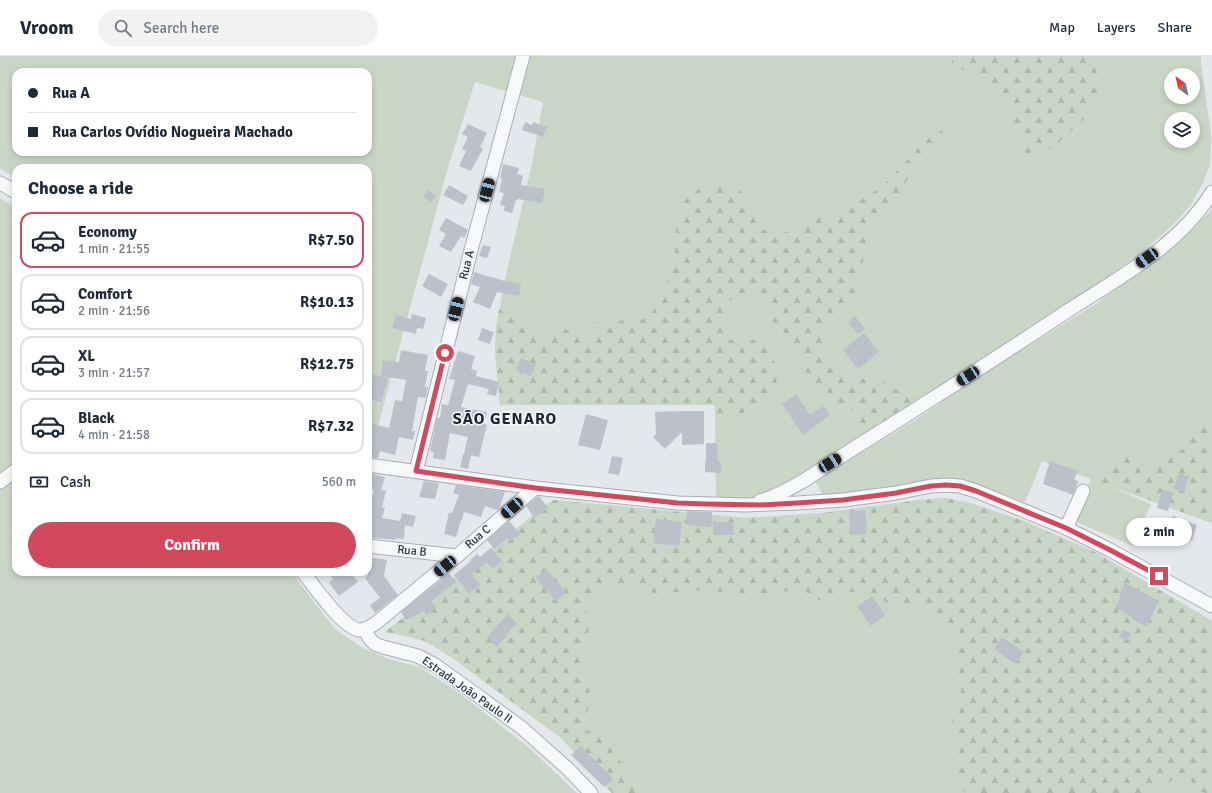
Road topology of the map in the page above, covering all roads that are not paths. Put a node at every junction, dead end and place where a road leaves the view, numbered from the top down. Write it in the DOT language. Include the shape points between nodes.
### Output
graph roads {
  1 [pos="523,56"];
  2 [pos="0,183"];
  3 [pos="12,190"];
  4 [pos="1212,192"];
  5 [pos="372,466"];
  6 [pos="416,471"];
  7 [pos="12,473"];
  8 [pos="0,482"];
  9 [pos="535,488"];
  10 [pos="1083,491"];
  11 [pos="745,505"];
  12 [pos="1066,528"];
  13 [pos="372,546"];
  14 [pos="457,556"];
  15 [pos="306,576"];
  16 [pos="1212,606"];
  17 [pos="364,629"];
  18 [pos="591,793"];
  1 -- 6 [label="street, Rua A"];
  2 -- 3 [label="street"];
  4 -- 11 [label="street" via="1197,214 1175,237 1106,287 786,492"];
  5 -- 6 [label="street"];
  6 -- 9 [label="street"];
  7 -- 8 [label="street"];
  9 -- 11 [label="street" via="678,503"];
  9 -- 14 [label="street, Rua C"];
  10 -- 12 [label="street"];
  11 -- 12 [label="street" via="843,500 931,486 960,486"];
  12 -- 16 [label="street"];
  13 -- 14 [label="street, Rua B"];
  14 -- 17 [label="street, Rua C"];
  15 -- 17 [label="street" via="338,616 348,625"];
  17 -- 18 [label="street, Estrada João Paulo II" via="375,644 418,656 477,695 522,728"];
}
